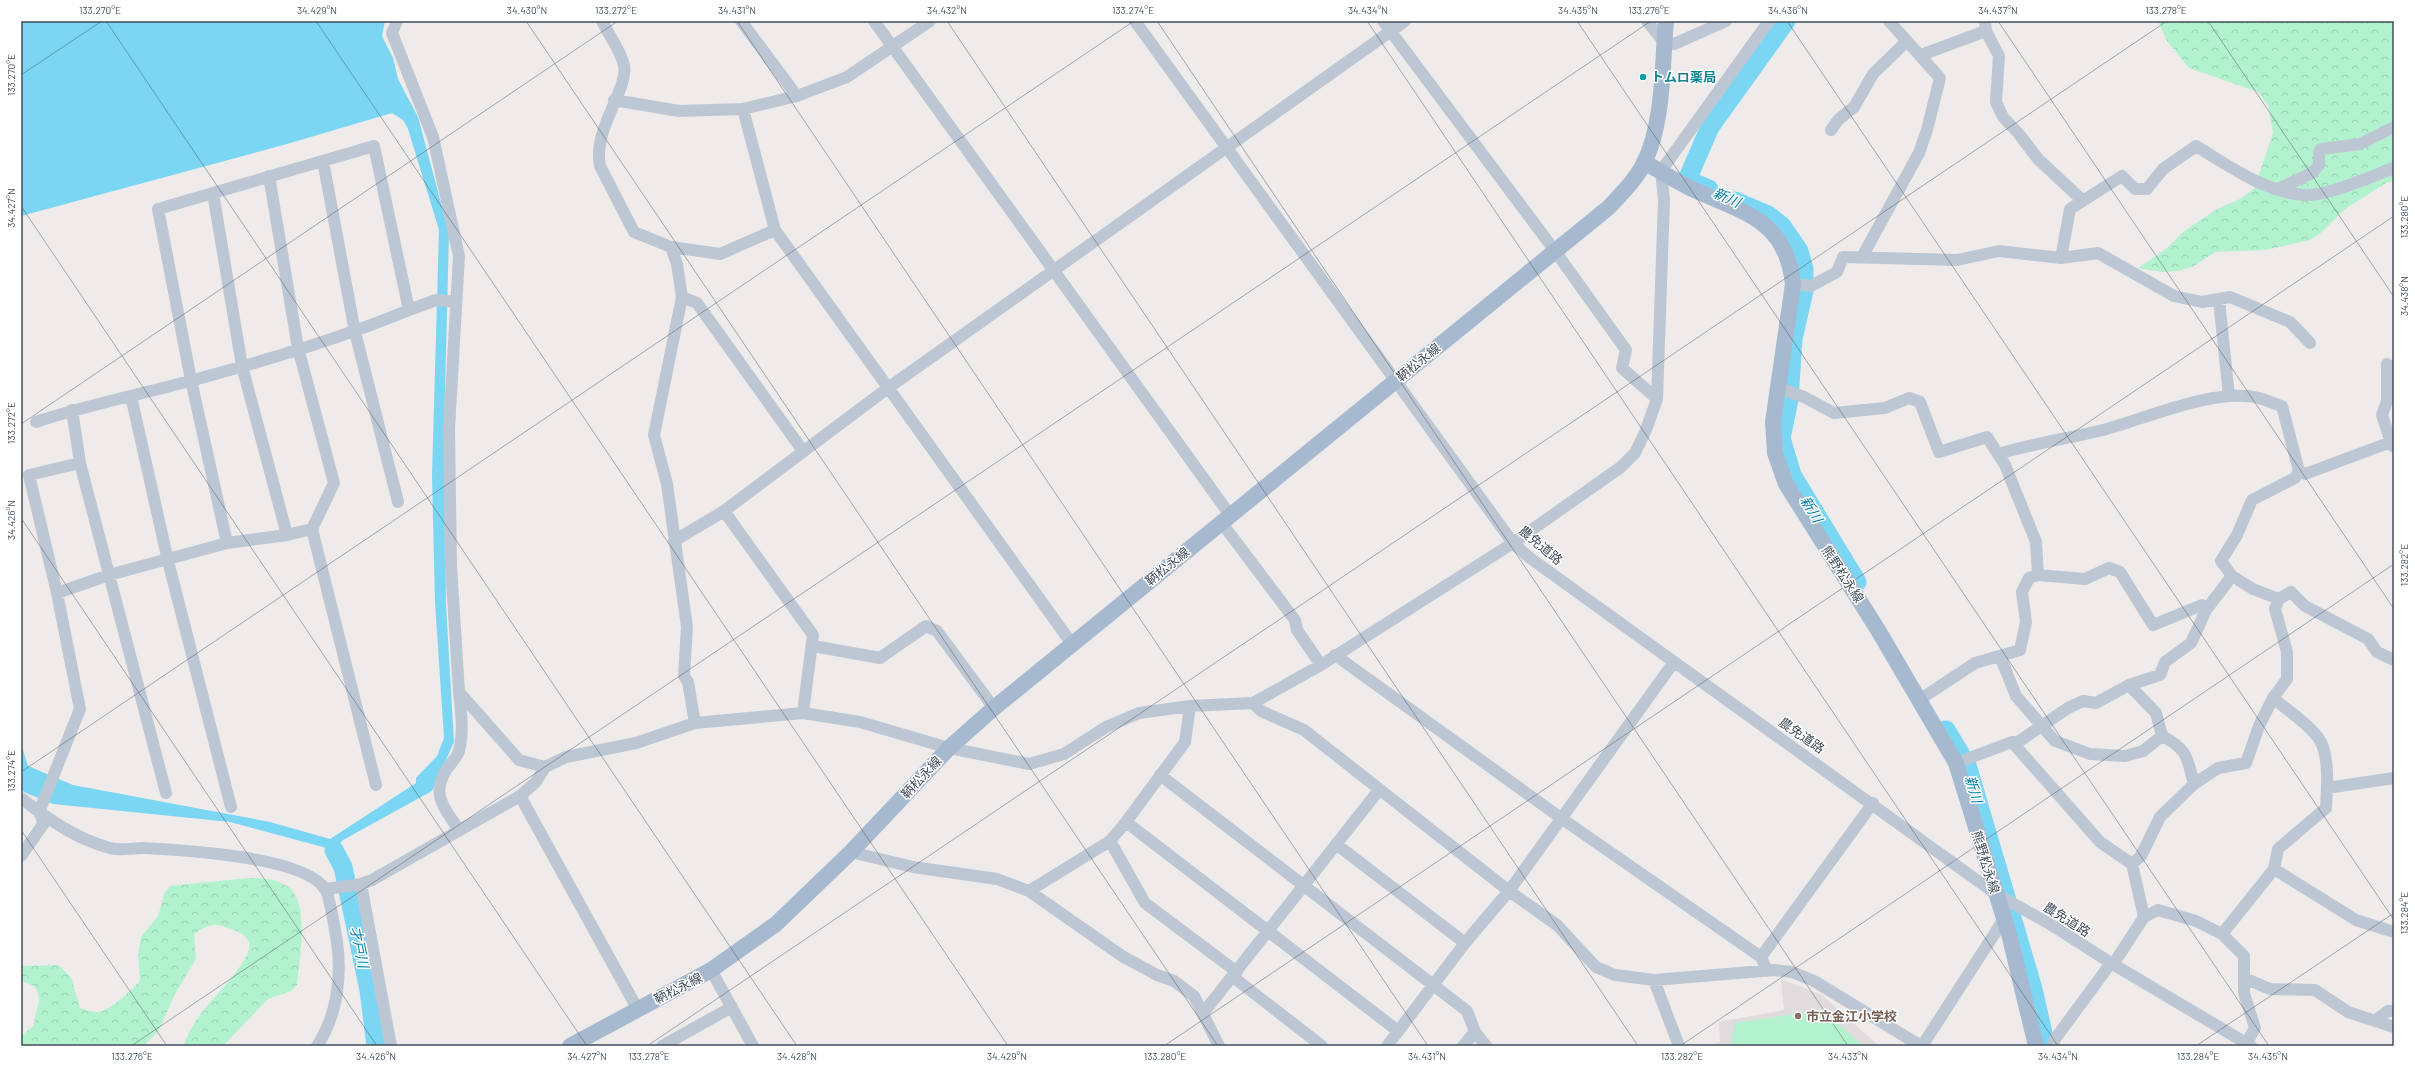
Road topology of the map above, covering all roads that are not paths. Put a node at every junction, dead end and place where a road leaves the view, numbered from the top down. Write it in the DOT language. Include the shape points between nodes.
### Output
graph roads {
  1 [pos="397,21"];
  2 [pos="602,21"];
  3 [pos="740,21"];
  4 [pos="874,21"];
  5 [pos="930,21"];
  6 [pos="1135,21"];
  7 [pos="1383,21"];
  8 [pos="1405,21"];
  9 [pos="1647,21"];
  10 [pos="1666,21"];
  11 [pos="1726,21"];
  12 [pos="1769,21"];
  13 [pos="1889,21"];
  14 [pos="1986,26"];
  15 [pos="1390,31"];
  16 [pos="1907,41"];
  17 [pos="1664,42"];
  18 [pos="893,46"];
  19 [pos="1921,55"];
  20 [pos="797,96"];
  21 [pos="614,100"];
  22 [pos="744,109"];
  23 [pos="2394,127"];
  24 [pos="1831,130"];
  25 [pos="1227,149"];
  26 [pos="323,161"];
  27 [pos="1644,162"];
  28 [pos="2394,168"];
  29 [pos="1661,171"];
  30 [pos="269,176"];
  31 [pos="2278,190"];
  32 [pos="213,193"];
  33 [pos="2083,201"];
  34 [pos="775,230"];
  35 [pos="671,247"];
  36 [pos="1555,251"];
  37 [pos="1862,257"];
  38 [pos="2061,258"];
  39 [pos="1053,270"];
  40 [pos="1793,284"];
  41 [pos="682,297"];
  42 [pos="2219,300"];
  43 [pos="452,302"];
  44 [pos="409,310"];
  45 [pos="355,332"];
  46 [pos="2310,343"];
  47 [pos="298,348"];
  48 [pos="2387,364"];
  49 [pos="242,366"];
  50 [pos="191,380"];
  51 [pos="1395,381"];
  52 [pos="888,388"];
  53 [pos="1779,388"];
  54 [pos="131,396"];
  55 [pos="2229,396"];
  56 [pos="1657,398"];
  57 [pos="72,410"];
  58 [pos="36,422"];
  59 [pos="2392,444"];
  60 [pos="802,451"];
  61 [pos="1998,454"];
  62 [pos="80,463"];
  63 [pos="2299,471"];
  64 [pos="398,502"];
  65 [pos="724,511"];
  66 [pos="1225,519"];
  67 [pos="312,529"];
  68 [pos="287,535"];
  69 [pos="674,541"];
  70 [pos="227,543"];
  71 [pos="1513,543"];
  72 [pos="168,561"];
  73 [pos="109,575"];
  74 [pos="2038,575"];
  75 [pos="2232,576"];
  76 [pos="57,593"];
  77 [pos="2279,599"];
  78 [pos="2206,610"];
  79 [pos="1072,644"];
  80 [pos="813,646"];
  81 [pos="1336,655"];
  82 [pos="2000,656"];
  83 [pos="2394,660"];
  84 [pos="1674,662"];
  85 [pos="1321,665"];
  86 [pos="2129,685"];
  87 [pos="459,692"];
  88 [pos="2273,698"];
  89 [pos="1919,700"];
  90 [pos="1253,704"];
  91 [pos="1190,706"];
  92 [pos="994,708"];
  93 [pos="803,713"];
  94 [pos="694,723"];
  95 [pos="2041,727"];
  96 [pos="2162,736"];
  97 [pos="2012,742"];
  98 [pos="949,748"];
  99 [pos="1962,760"];
  100 [pos="545,767"];
  101 [pos="1160,774"];
  102 [pos="2394,778"];
  103 [pos="2194,784"];
  104 [pos="376,785"];
  105 [pos="2327,788"];
  106 [pos="1379,790"];
  107 [pos="166,793"];
  108 [pos="520,796"];
  109 [pos="21,798"];
  110 [pos="1873,803"];
  111 [pos="231,807"];
  112 [pos="39,812"];
  113 [pos="1561,818"];
  114 [pos="1126,822"];
  115 [pos="459,830"];
  116 [pos="1110,841"];
  117 [pos="1336,844"];
  118 [pos="851,852"];
  119 [pos="21,856"];
  120 [pos="2132,864"];
  121 [pos="2274,869"];
  122 [pos="1304,885"];
  123 [pos="351,886"];
  124 [pos="326,889"];
  125 [pos="1029,890"];
  126 [pos="1509,891"];
  127 [pos="1999,896"];
  128 [pos="2144,917"];
  129 [pos="2004,919"];
  130 [pos="1269,931"];
  131 [pos="2394,932"];
  132 [pos="2222,934"];
  133 [pos="1465,943"];
  134 [pos="1761,957"];
  135 [pos="2112,963"];
  136 [pos="711,970"];
  137 [pos="1767,971"];
  138 [pos="1235,974"];
  139 [pos="2244,978"];
  140 [pos="1654,980"];
  141 [pos="1433,985"];
  142 [pos="732,1007"];
  143 [pos="637,1008"];
  144 [pos="2394,1011"];
  145 [pos="1204,1012"];
  146 [pos="2376,1020"];
  147 [pos="2394,1027"];
  148 [pos="1398,1031"];
  149 [pos="1475,1032"];
  150 [pos="2248,1045"];
  151 [pos="317,1046"];
  152 [pos="391,1046"];
  153 [pos="570,1046"];
  154 [pos="662,1046"];
  155 [pos="753,1046"];
  156 [pos="1219,1046"];
  157 [pos="1322,1046"];
  158 [pos="1387,1046"];
  159 [pos="1463,1046"];
  160 [pos="1486,1046"];
  161 [pos="1680,1046"];
  162 [pos="1922,1046"];
  163 [pos="2036,1046"];
  164 [pos="2053,1046"];
  1 -- 43 [label="street" via="392,33 433,137 459,256"];
  2 -- 21 [label="street" via="624,66 623,78"];
  3 -- 20 [label="street"];
  4 -- 18 [label="street"];
  5 -- 18 [label="street"];
  6 -- 25 [label="street, 農免道路"];
  7 -- 15 [label="street"];
  8 -- 15 [label="street"];
  9 -- 17 [label="street"];
  10 -- 17 [label="main road, 鞆松永線"];
  11 -- 17 [label="street" via="1674,44"];
  12 -- 29 [label="street"];
  13 -- 16 [label="street"];
  14 -- 19 [label="street"];
  14 -- 33 [label="street" via="1999,56 1996,102 2003,117 2020,134 2038,159"];
  15 -- 25 [label="street"];
  15 -- 36 [label="street"];
  16 -- 19 [label="street"];
  16 -- 24 [label="street" via="1873,74 1854,107 1838,120"];
  17 -- 27 [label="main road, 鞆松永線" via="1657,125"];
  18 -- 20 [label="street" via="848,77"];
  18 -- 39 [label="street"];
  19 -- 37 [label="street" via="1940,78 1927,130 1919,153"];
  20 -- 22 [label="street"];
  21 -- 22 [label="street" via="679,111"];
  21 -- 35 [label="street" via="602,133 598,155 600,166 634,232"];
  22 -- 34 [label="street"];
  23 -- 31 [label="street" via="2360,144 2321,149 2319,165 2312,173"];
  25 -- 39 [label="street"];
  25 -- 51 [label="street, 農免道路"];
  26 -- 30 [label="street"];
  26 -- 44 [label="street" via="374,146"];
  26 -- 45 [label="street"];
  27 -- 29 [label="main road, 熊野松永線"];
  27 -- 36 [label="main road, 鞆松永線" via="1628,187 1608,208"];
  28 -- 31 [label="street" via="2350,184 2304,195"];
  29 -- 40 [label="main road, 熊野松永線" via="1689,187 1752,214 1770,228 1783,245 1791,266"];
  29 -- 56 [label="street" via="1664,200"];
  30 -- 32 [label="street"];
  30 -- 47 [label="street"];
  31 -- 33 [label="street" via="2259,183 2196,146 2163,169 2147,189 2134,189 2122,176"];
  32 -- 49 [label="street"];
  32 -- 50 [label="street" via="158,208"];
  33 -- 38 [label="street" via="2070,209"];
  34 -- 35 [label="street" via="720,254"];
  34 -- 52 [label="street"];
  35 -- 41 [label="street" via="677,264"];
  36 -- 51 [label="main road, 鞆松永線"];
  36 -- 56 [label="street" via="1626,350 1622,368"];
  37 -- 38 [label="street" via="1957,260 1999,251"];
  37 -- 40 [label="street" via="1843,257 1837,272 1811,286"];
  38 -- 42 [label="street" via="2098,252 2174,296 2202,302"];
  39 -- 52 [label="street"];
  39 -- 66 [label="street"];
  40 -- 53 [label="main road, 熊野松永線"];
  41 -- 60 [label="street" via="697,303"];
  41 -- 69 [label="street" via="654,435 667,484"];
  42 -- 46 [label="street" via="2230,297 2290,322"];
  42 -- 55 [label="street"];
  43 -- 44 [label="street" via="436,300"];
  43 -- 87 [label="street" via="449,429 451,566"];
  44 -- 45 [label="street"];
  45 -- 47 [label="street"];
  45 -- 64 [label="street"];
  47 -- 49 [label="street"];
  47 -- 67 [label="street" via="334,483"];
  48 -- 59 [label="street" via="2387,401 2382,415"];
  49 -- 50 [label="street"];
  49 -- 68 [label="street"];
  50 -- 54 [label="street"];
  50 -- 70 [label="street"];
  51 -- 66 [label="main road, 鞆松永線"];
  51 -- 71 [label="street, 農免道路"];
  52 -- 60 [label="street"];
  52 -- 79 [label="street"];
  53 -- 61 [label="street" via="1834,412 1885,408 1909,398 1920,402 1939,452 1987,437"];
  53 -- 89 [label="main road, 熊野松永線" via="1773,422 1775,453 1786,484"];
  54 -- 57 [label="street"];
  54 -- 72 [label="street"];
  55 -- 61 [label="street"];
  55 -- 63 [label="street" via="2258,398 2282,406"];
  56 -- 71 [label="street" via="1635,453 1621,467"];
  57 -- 58 [label="street"];
  57 -- 62 [label="street"];
  59 -- 63 [label="street" via="2305,474"];
  60 -- 65 [label="street"];
  61 -- 74 [label="street" via="2005,465 2036,542"];
  62 -- 73 [label="street"];
  62 -- 76 [label="street" via="29,475"];
  63 -- 75 [label="street" via="2295,478 2252,500 2237,535 2221,560"];
  65 -- 69 [label="street"];
  65 -- 80 [label="street" via="813,635"];
  66 -- 79 [label="main road, 鞆松永線"];
  66 -- 85 [label="street" via="1295,620 1297,630"];
  67 -- 68 [label="street"];
  67 -- 104 [label="street"];
  68 -- 70 [label="street"];
  69 -- 94 [label="street" via="687,627 684,676 688,682"];
  70 -- 72 [label="street"];
  71 -- 81 [label="street"];
  71 -- 84 [label="street, 農免道路"];
  72 -- 73 [label="street"];
  72 -- 111 [label="street"];
  73 -- 76 [label="street"];
  73 -- 107 [label="street"];
  74 -- 78 [label="street" via="2085,579 2109,568 2120,572 2153,625 2202,605"];
  74 -- 82 [label="street" via="2029,578 2022,592 2026,622 2020,650"];
  75 -- 77 [label="street" via="2253,589"];
  75 -- 78 [label="street"];
  76 -- 112 [label="street" via="80,709"];
  77 -- 83 [label="street" via="2291,592 2305,606 2368,639 2377,652"];
  77 -- 88 [label="street" via="2274,609 2287,652 2287,679"];
  78 -- 86 [label="street" via="2191,643 2165,662 2160,675"];
  79 -- 92 [label="main road, 鞆松永線"];
  80 -- 92 [label="street" via="880,658 926,626 937,631"];
  80 -- 93 [label="street"];
  81 -- 85 [label="street"];
  81 -- 113 [label="street"];
  82 -- 89 [label="street" via="1976,663"];
  82 -- 95 [label="street" via="2016,696"];
  84 -- 110 [label="street, 農免道路"];
  84 -- 113 [label="street"];
  85 -- 90 [label="street"];
  86 -- 95 [label="street" via="2096,703 2083,701 2068,708"];
  86 -- 96 [label="street" via="2156,713"];
  87 -- 100 [label="street" via="519,760"];
  87 -- 115 [label="street" via="462,721 459,751 444,773 439,790 440,800"];
  88 -- 103 [label="street" via="2259,726 2246,764 2218,768"];
  88 -- 105 [label="street" via="2312,730 2323,746"];
  89 -- 99 [label="main road, 熊野松永線"];
  90 -- 91 [label="street"];
  90 -- 106 [label="street" via="1261,711 1304,730"];
  91 -- 98 [label="street" via="1138,713 1106,727 1064,754 1029,764"];
  91 -- 101 [label="street" via="1185,742"];
  92 -- 98 [label="main road, 鞆松永線"];
  93 -- 94 [label="street"];
  93 -- 98 [label="street" via="860,722"];
  94 -- 100 [label="street" via="636,743 566,756"];
  95 -- 96 [label="street" via="2055,741 2090,754 2125,756 2143,751"];
  95 -- 97 [label="street" via="2018,742"];
  96 -- 103 [label="street" via="2178,744 2187,757"];
  97 -- 99 [label="street"];
  97 -- 120 [label="street" via="2100,842"];
  98 -- 118 [label="main road, 鞆松永線"];
  99 -- 127 [label="main road, 熊野松永線"];
  100 -- 108 [label="street" via="536,782"];
  101 -- 114 [label="street"];
  101 -- 122 [label="street"];
  102 -- 105 [label="street"];
  103 -- 120 [label="street" via="2160,817 2141,856"];
  105 -- 121 [label="street" via="2326,808 2278,849"];
  106 -- 117 [label="street"];
  106 -- 126 [label="street"];
  108 -- 115 [label="street"];
  108 -- 143 [label="street"];
  109 -- 112 [label="street"];
  110 -- 127 [label="street, 農免道路"];
  110 -- 134 [label="street"];
  112 -- 119 [label="street" via="44,823"];
  112 -- 124 [label="street" via="60,828 111,849 203,852 273,863 301,872"];
  113 -- 126 [label="street"];
  113 -- 134 [label="street"];
  114 -- 116 [label="street"];
  114 -- 130 [label="street"];
  115 -- 123 [label="street" via="396,868"];
  116 -- 125 [label="street"];
  116 -- 138 [label="street" via="1145,903"];
  117 -- 122 [label="street"];
  117 -- 133 [label="street"];
  118 -- 125 [label="street" via="913,867 997,879"];
  118 -- 136 [label="main road, 鞆松永線" via="776,924"];
  120 -- 128 [label="street"];
  121 -- 131 [label="street" via="2356,920"];
  121 -- 132 [label="street"];
  122 -- 130 [label="street"];
  122 -- 141 [label="street"];
  123 -- 124 [label="street"];
  123 -- 152 [label="street"];
  124 -- 151 [label="street" via="338,954 338,986 333,1012"];
  125 -- 145 [label="street" via="1122,956 1174,981 1194,996"];
  126 -- 133 [label="street"];
  126 -- 140 [label="street" via="1557,925 1596,967 1615,975"];
  127 -- 129 [label="main road, 熊野松永線"];
  127 -- 135 [label="street, 農免道路"];
  128 -- 132 [label="street" via="2158,910 2196,921"];
  128 -- 135 [label="street"];
  129 -- 162 [label="street"];
  129 -- 163 [label="main road, 熊野松永線"];
  130 -- 138 [label="street"];
  130 -- 148 [label="street"];
  132 -- 139 [label="street" via="2244,956"];
  133 -- 141 [label="street"];
  134 -- 137 [label="street"];
  135 -- 150 [label="street, 農免道路"];
  135 -- 164 [label="street" via="2055,1039"];
  136 -- 142 [label="street"];
  136 -- 143 [label="main road, 鞆松永線"];
  137 -- 140 [label="street"];
  137 -- 162 [label="street" via="1792,972 1814,982"];
  138 -- 145 [label="street"];
  138 -- 157 [label="street"];
  139 -- 146 [label="street" via="2270,989 2315,990 2348,1012"];
  139 -- 150 [label="street" via="2244,993 2254,1028"];
  140 -- 161 [label="street"];
  141 -- 148 [label="street"];
  141 -- 149 [label="street" via="1467,1011"];
  142 -- 154 [label="street"];
  142 -- 155 [label="street"];
  143 -- 153 [label="main road, 鞆松永線"];
  144 -- 146 [label="street" via="2388,1011"];
  145 -- 156 [label="street"];
  146 -- 147 [label="street"];
  148 -- 158 [label="street"];
  149 -- 159 [label="street"];
  149 -- 160 [label="street"];
}
